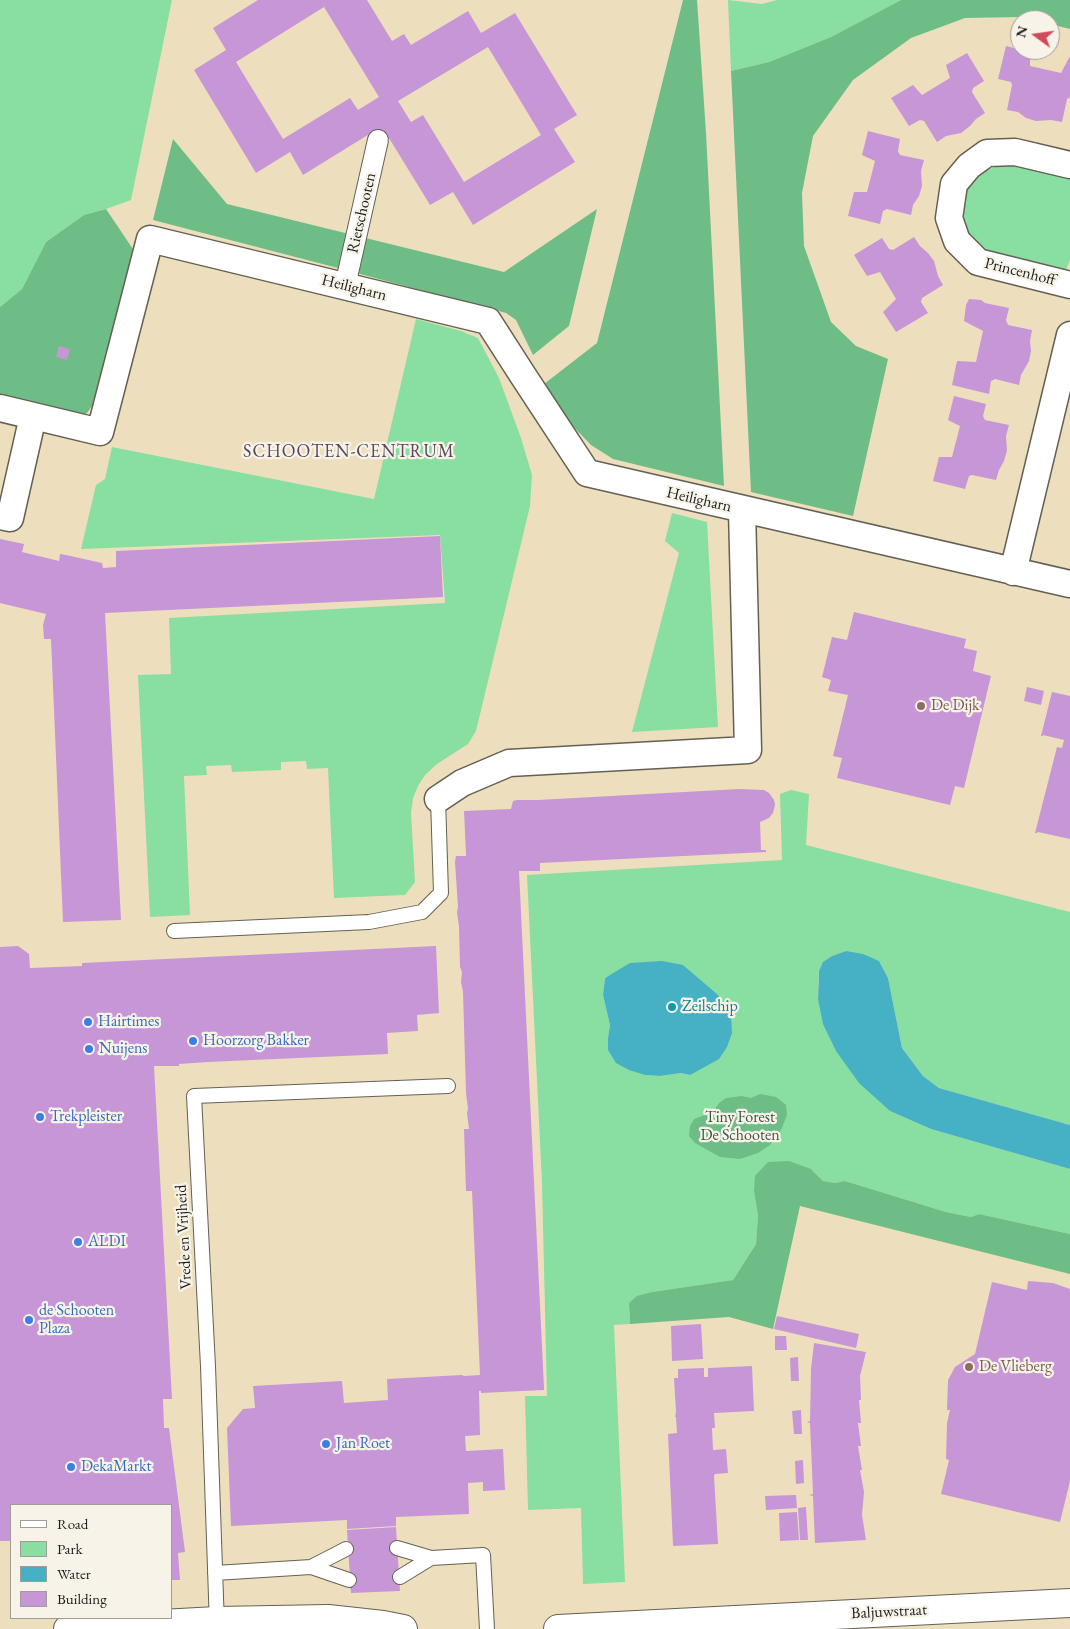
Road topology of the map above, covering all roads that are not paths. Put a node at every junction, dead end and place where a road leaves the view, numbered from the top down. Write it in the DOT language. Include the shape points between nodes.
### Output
graph roads {
  1 [pos="378,140"];
  2 [pos="1070,165"];
  3 [pos="1070,285"];
  4 [pos="345,286"];
  5 [pos="1070,335"];
  6 [pos="0,408"];
  7 [pos="33,416"];
  8 [pos="742,510"];
  9 [pos="0,516"];
  10 [pos="1013,572"];
  11 [pos="1070,584"];
  12 [pos="438,799"];
  13 [pos="174,931"];
  14 [pos="448,1086"];
  15 [pos="397,1548"];
  16 [pos="346,1549"];
  17 [pos="431,1558"];
  18 [pos="310,1567"];
  19 [pos="215,1573"];
  20 [pos="400,1577"];
  21 [pos="349,1580"];
  22 [pos="1070,1603"];
  23 [pos="217,1625"];
  24 [pos="68,1629"];
  25 [pos="403,1629"];
  26 [pos="487,1629"];
  27 [pos="558,1629"];
  1 -- 4 [label="street, Rietschooten"];
  2 -- 3 [label="street, Princenhoff" via="1015,152 987,153 969,166 954,184 949,218 957,241 978,262"];
  4 -- 7 [label="street, Heiligharn" via="150,239 100,432"];
  4 -- 8 [label="street, Heiligharn" via="488,321 588,473"];
  5 -- 10 [label="street"];
  6 -- 7 [label="street, Heiligharn"];
  7 -- 9 [label="street" via="10,518"];
  8 -- 10 [label="street, Heiligharn"];
  8 -- 12 [label="street, Heiligharn" via="748,750 509,763 462,783"];
  10 -- 11 [label="street, Heiligharn"];
  12 -- 13 [label="lane" via="441,893 422,912 369,922"];
  14 -- 19 [label="lane, Vrede en Vrijheid" via="194,1096"];
  15 -- 17 [label="lane"];
  16 -- 18 [label="lane"];
  17 -- 20 [label="lane"];
  17 -- 26 [label="lane" via="483,1556"];
  18 -- 19 [label="lane"];
  18 -- 21 [label="lane"];
  19 -- 23 [label="lane, Vrede en Vrijheid"];
  22 -- 27 [label="street, Baljuwstraat"];
  23 -- 24 [label="street"];
  23 -- 25 [label="street" via="328,1619"];
}
